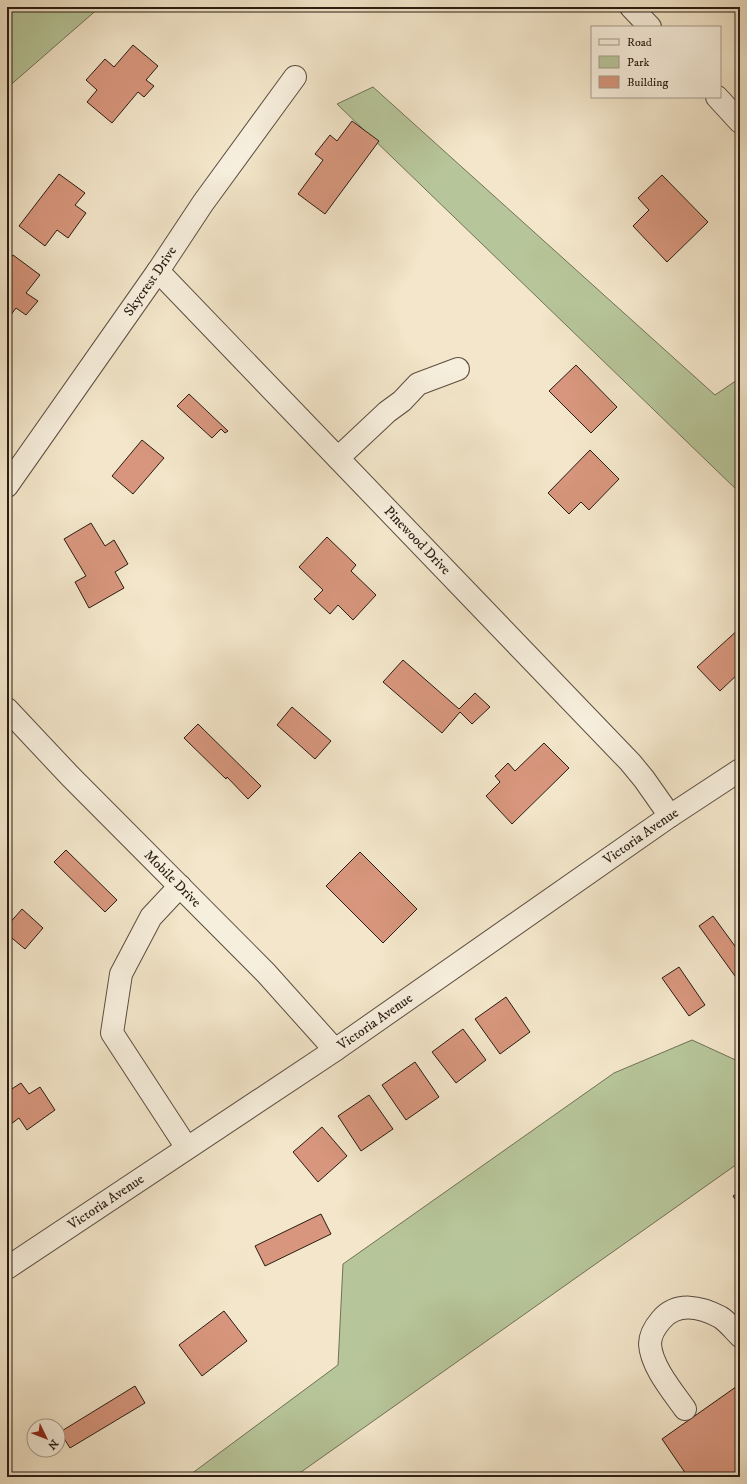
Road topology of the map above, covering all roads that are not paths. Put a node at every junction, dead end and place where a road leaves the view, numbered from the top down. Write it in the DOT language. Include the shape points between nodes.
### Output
graph roads {
  1 [pos="631,7"];
  2 [pos="649,26"];
  3 [pos="295,77"];
  4 [pos="718,98"];
  5 [pos="740,122"];
  6 [pos="158,271"];
  7 [pos="458,369"];
  8 [pos="338,458"];
  9 [pos="7,486"];
  10 [pos="7,709"];
  11 [pos="740,770"];
  12 [pos="670,816"];
  13 [pos="180,886"];
  14 [pos="336,1050"];
  15 [pos="187,1148"];
  16 [pos="7,1268"];
  17 [pos="740,1336"];
  18 [pos="684,1409"];
  1 -- 2 [label="street"];
  3 -- 6 [label="street, Skycrest Drive" via="203,203"];
  4 -- 5 [label="street"];
  6 -- 8 [label="street, Pinewood Drive"];
  6 -- 9 [label="street, Skycrest Drive"];
  7 -- 8 [label="street" via="418,384"];
  8 -- 12 [label="street, Pinewood Drive" via="630,762"];
  10 -- 13 [label="street, Mobile Drive"];
  11 -- 12 [label="street, Victoria Avenue"];
  12 -- 14 [label="street, Victoria Avenue"];
  13 -- 14 [label="street, Mobile Drive" via="266,973"];
  13 -- 15 [label="street" via="151,917 121,974 112,1033"];
  14 -- 15 [label="street, Victoria Avenue"];
  15 -- 16 [label="street, Victoria Avenue"];
  17 -- 18 [label="street" via="721,1318 695,1307 676,1308 653,1330 650,1344 654,1362"];
}
